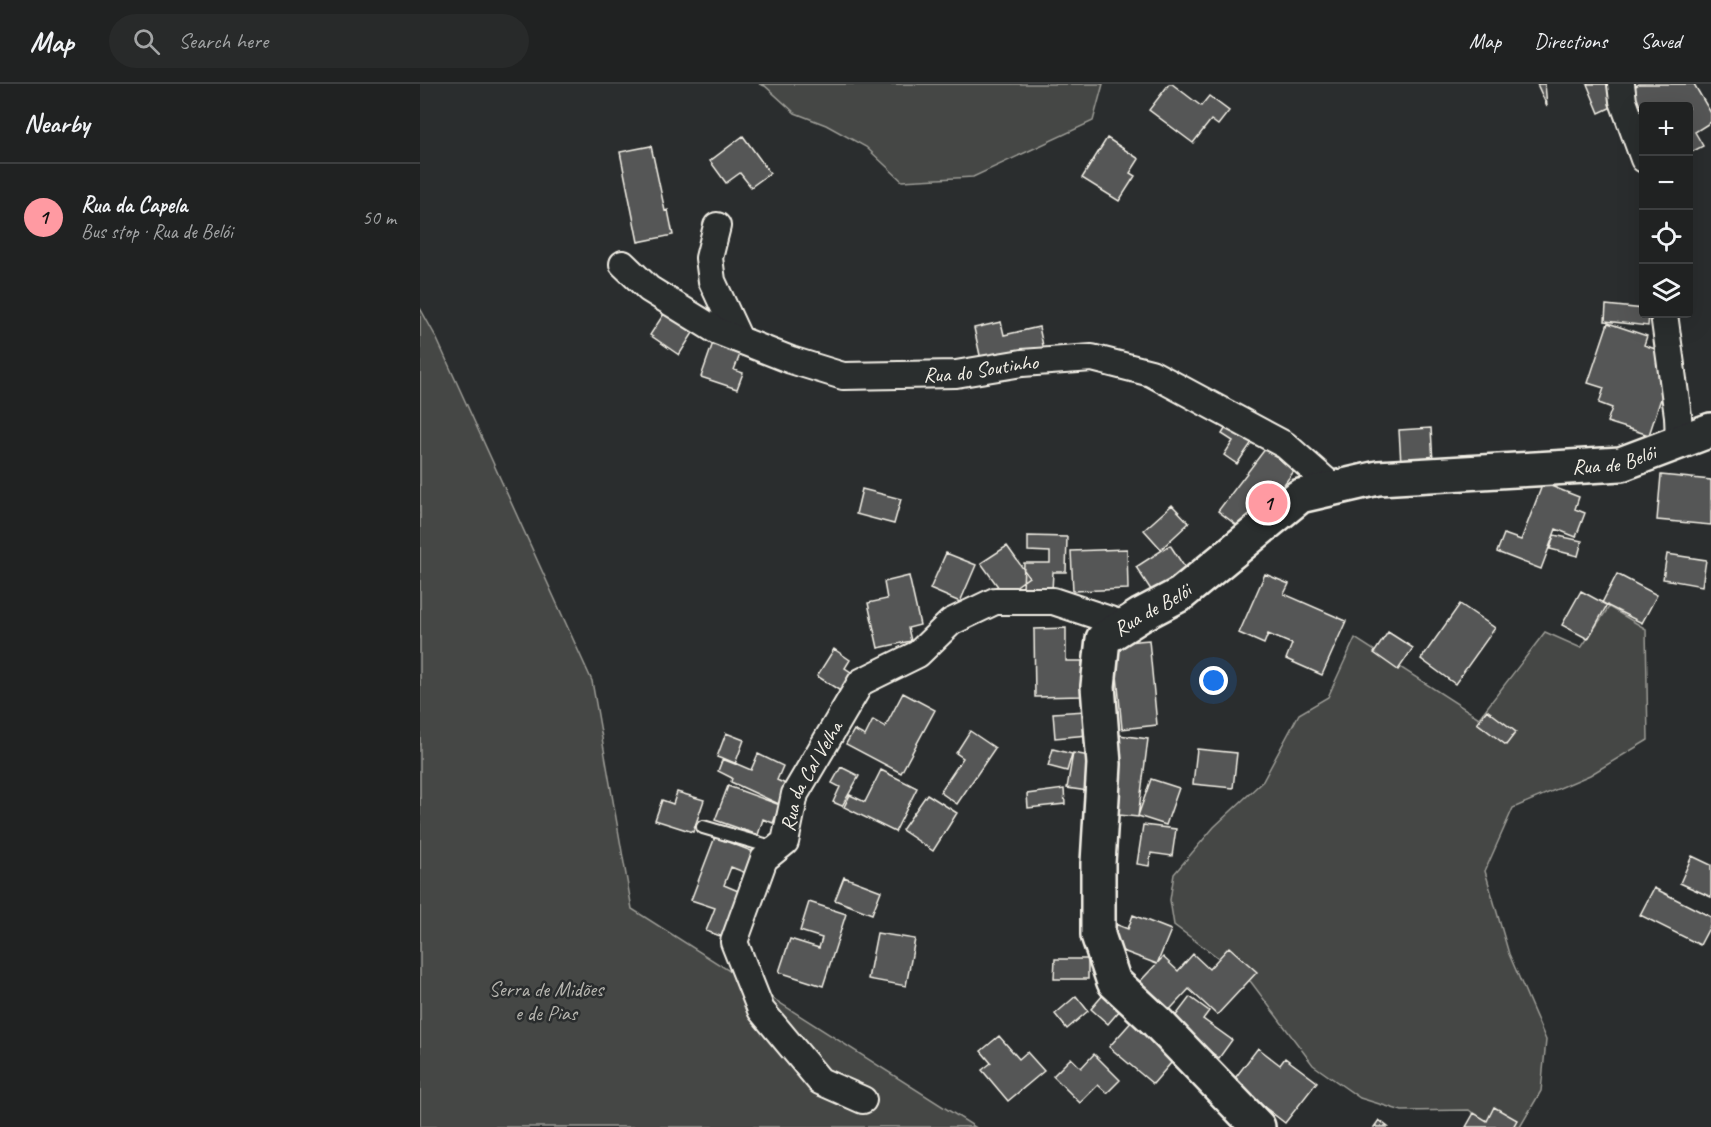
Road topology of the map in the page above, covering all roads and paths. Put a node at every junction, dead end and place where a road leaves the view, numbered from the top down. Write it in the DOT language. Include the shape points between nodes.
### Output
graph roads {
  1 [pos="1621,84"];
  2 [pos="1643,156"];
  3 [pos="717,226"];
  4 [pos="623,264"];
  5 [pos="1665,318"];
  6 [pos="739,339"];
  7 [pos="1711,429"];
  8 [pos="1679,440"];
  9 [pos="1334,488"];
  10 [pos="1125,625"];
  11 [pos="704,826"];
  12 [pos="776,849"];
  13 [pos="863,1100"];
  14 [pos="1258,1127"];
  1 -- 2 [label="street" via="1623,101"];
  3 -- 6 [label="street" via="709,258 712,281"];
  4 -- 6 [label="street, Rua do Soutinho" via="649,289"];
  5 -- 8 [label="street"];
  6 -- 9 [label="street, Rua do Soutinho" via="843,376 956,374 1022,363 1092,358 1152,373 1285,445"];
  7 -- 8 [label="street, Rua de Belói"];
  8 -- 9 [label="street, Rua de Belói" via="1621,464 1377,478"];
  9 -- 10 [label="street, Rua de Belói" via="1300,496 1181,594"];
  10 -- 12 [label="street, Rua da Cal Velha" via="1053,601 995,601 951,622 918,654 861,682 795,794 785,842"];
  10 -- 14 [label="street, Rua de Belói" via="1103,639 1098,686 1104,764 1098,935 1114,982"];
  11 -- 12 [label="lane"];
  12 -- 13 [label="street, Rua da Cal Velha" via="764,859 734,942 761,1010 820,1081"];
}
